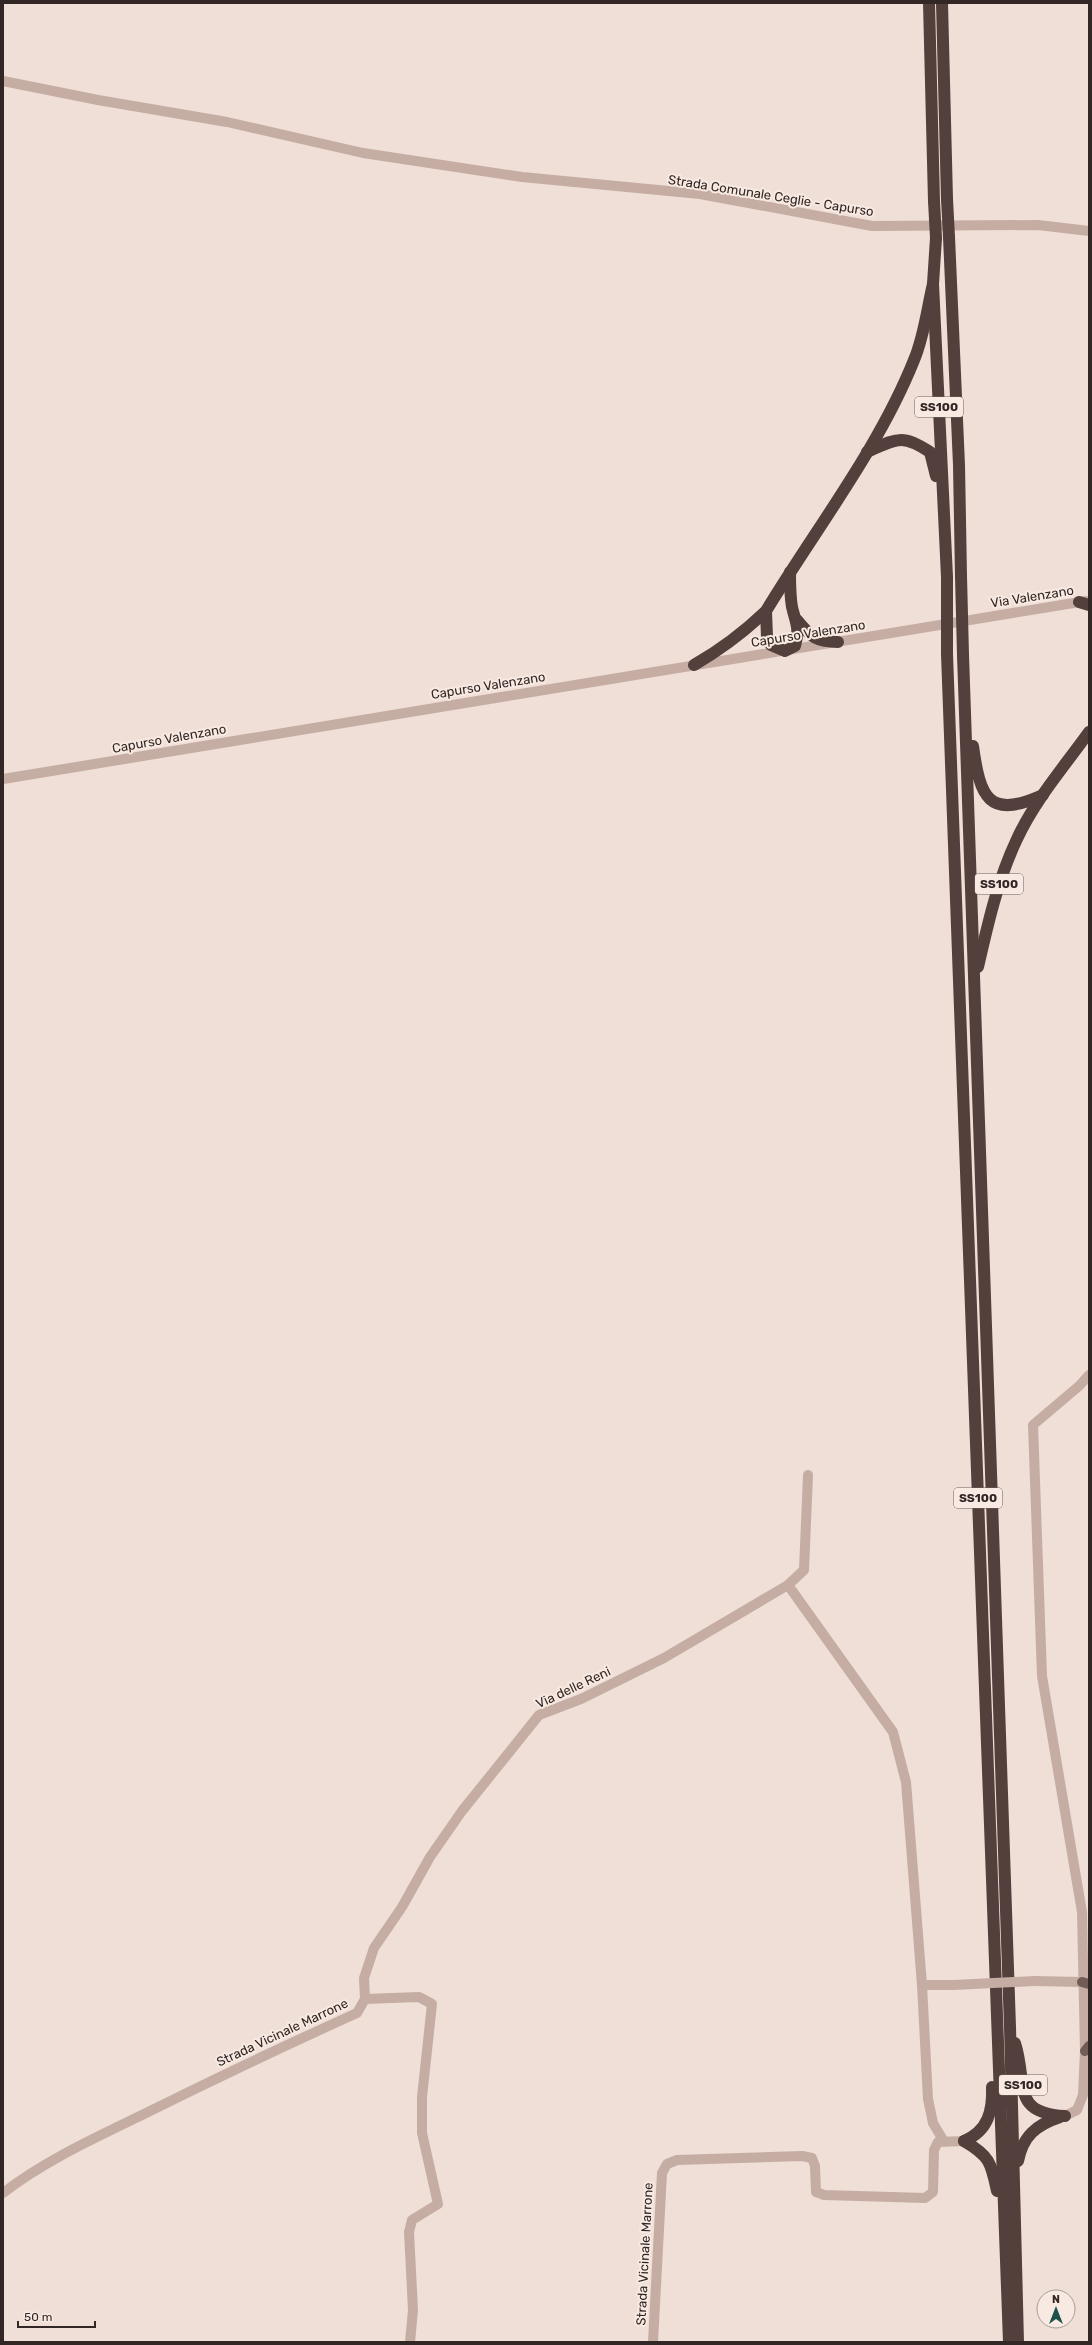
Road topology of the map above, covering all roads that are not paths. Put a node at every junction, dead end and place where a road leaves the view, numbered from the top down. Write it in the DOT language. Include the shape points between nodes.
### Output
graph roads {
  1 [pos="929,3"];
  2 [pos="942,3"];
  3 [pos="3,81"];
  4 [pos="1089,231"];
  5 [pos="933,284"];
  6 [pos="867,452"];
  7 [pos="946,561"];
  8 [pos="790,571"];
  9 [pos="1086,603"];
  10 [pos="766,611"];
  11 [pos="978,618"];
  12 [pos="797,620"];
  13 [pos="838,642"];
  14 [pos="784,651"];
  15 [pos="694,665"];
  16 [pos="965,690"];
  17 [pos="1089,732"];
  18 [pos="3,779"];
  19 [pos="1044,795"];
  20 [pos="974,982"];
  21 [pos="1089,1375"];
  22 [pos="808,1475"];
  23 [pos="788,1585"];
  24 [pos="1086,1983"];
  25 [pos="922,1985"];
  26 [pos="365,1999"];
  27 [pos="1010,2027"];
  28 [pos="1087,2048"];
  29 [pos="998,2053"];
  30 [pos="1065,2116"];
  31 [pos="943,2140"];
  32 [pos="964,2140"];
  33 [pos="1015,2176"];
  34 [pos="3,2193"];
  35 [pos="1003,2210"];
  36 [pos="410,2342"];
  37 [pos="653,2342"];
  38 [pos="1009,2342"];
  39 [pos="1018,2342"];
  1 -- 5 [label="highway, SS100, bridge" via="936,238"];
  2 -- 16 [label="highway, SS100, bridge"];
  3 -- 4 [label="street, Strada Comunale Ceglie - Capurso" via="227,122 363,153 522,177 700,194 872,226 1038,225"];
  5 -- 6 [label="highway, SS100" via="915,359"];
  5 -- 7 [label="highway, SS100"];
  6 -- 7 [label="highway, SS100" via="896,439 915,441 930,452 936,469 942,546"];
  6 -- 8 [label="highway, SS100"];
  7 -- 29 [label="highway, SS100, bridge" via="947,654"];
  8 -- 10 [label="highway, SS100"];
  8 -- 12 [label="highway" via="792,607"];
  9 -- 11 [label="street, Via Valenzano"];
  10 -- 14 [label="highway" via="767,637 771,646"];
  10 -- 15 [label="highway, SS100" via="749,628"];
  11 -- 13 [label="street, Capurso Valenzano"];
  12 -- 13 [label="highway" via="809,634 822,642"];
  12 -- 14 [label="highway" via="799,633 795,646"];
  13 -- 14 [label="street, Capurso Valenzano"];
  14 -- 15 [label="street, Capurso Valenzano"];
  15 -- 18 [label="street, Capurso Valenzano"];
  16 -- 19 [label="highway" via="975,761 983,792 992,802 1006,806 1022,805"];
  16 -- 20 [label="highway, SS100"];
  17 -- 19 [label="highway, SS100"];
  19 -- 20 [label="highway, SS100" via="1018,838 1002,875"];
  20 -- 27 [label="highway, SS100"];
  21 -- 24 [label="street" via="1033,1425 1042,1676 1082,1912"];
  22 -- 23 [label="street, Via delle Reni" via="804,1570"];
  23 -- 25 [label="street" via="893,1732 906,1782"];
  23 -- 26 [label="street, Via delle Reni" via="664,1658 581,1699 539,1715 462,1811 430,1857 402,1907 374,1948 364,1978"];
  24 -- 25 [label="street, bridge" via="1035,1981"];
  24 -- 28 [label="street"];
  25 -- 31 [label="street" via="928,2099 933,2123"];
  26 -- 34 [label="street, Strada Vicinale Marrone" via="356,2013 60,2156"];
  26 -- 36 [label="street, Strada Vicinale Marrone" via="419,1997 432,2004 422,2097 422,2133 438,2204 412,2220 409,2232 413,2310"];
  27 -- 30 [label="highway, SS100" via="1022,2068 1026,2099 1034,2109 1050,2115"];
  27 -- 33 [label="highway, SS100"];
  28 -- 30 [label="street" via="1084,2095 1077,2110"];
  29 -- 32 [label="highway, SS100" via="993,2063 988,2121 976,2134"];
  29 -- 35 [label="highway, SS100"];
  30 -- 33 [label="highway, SS100" via="1041,2124 1030,2134 1021,2149"];
  31 -- 32 [label="street"];
  31 -- 37 [label="street, Strada Vicinale Marrone" via="938,2142 934,2150 933,2192 925,2198 824,2195 816,2192 815,2166 812,2158 802,2156 678,2160 667,2164 662,2173"];
  32 -- 35 [label="highway, SS100" via="987,2157 993,2168 997,2196"];
  33 -- 39 [label="highway, SS100"];
  35 -- 38 [label="highway, SS100"];
}
